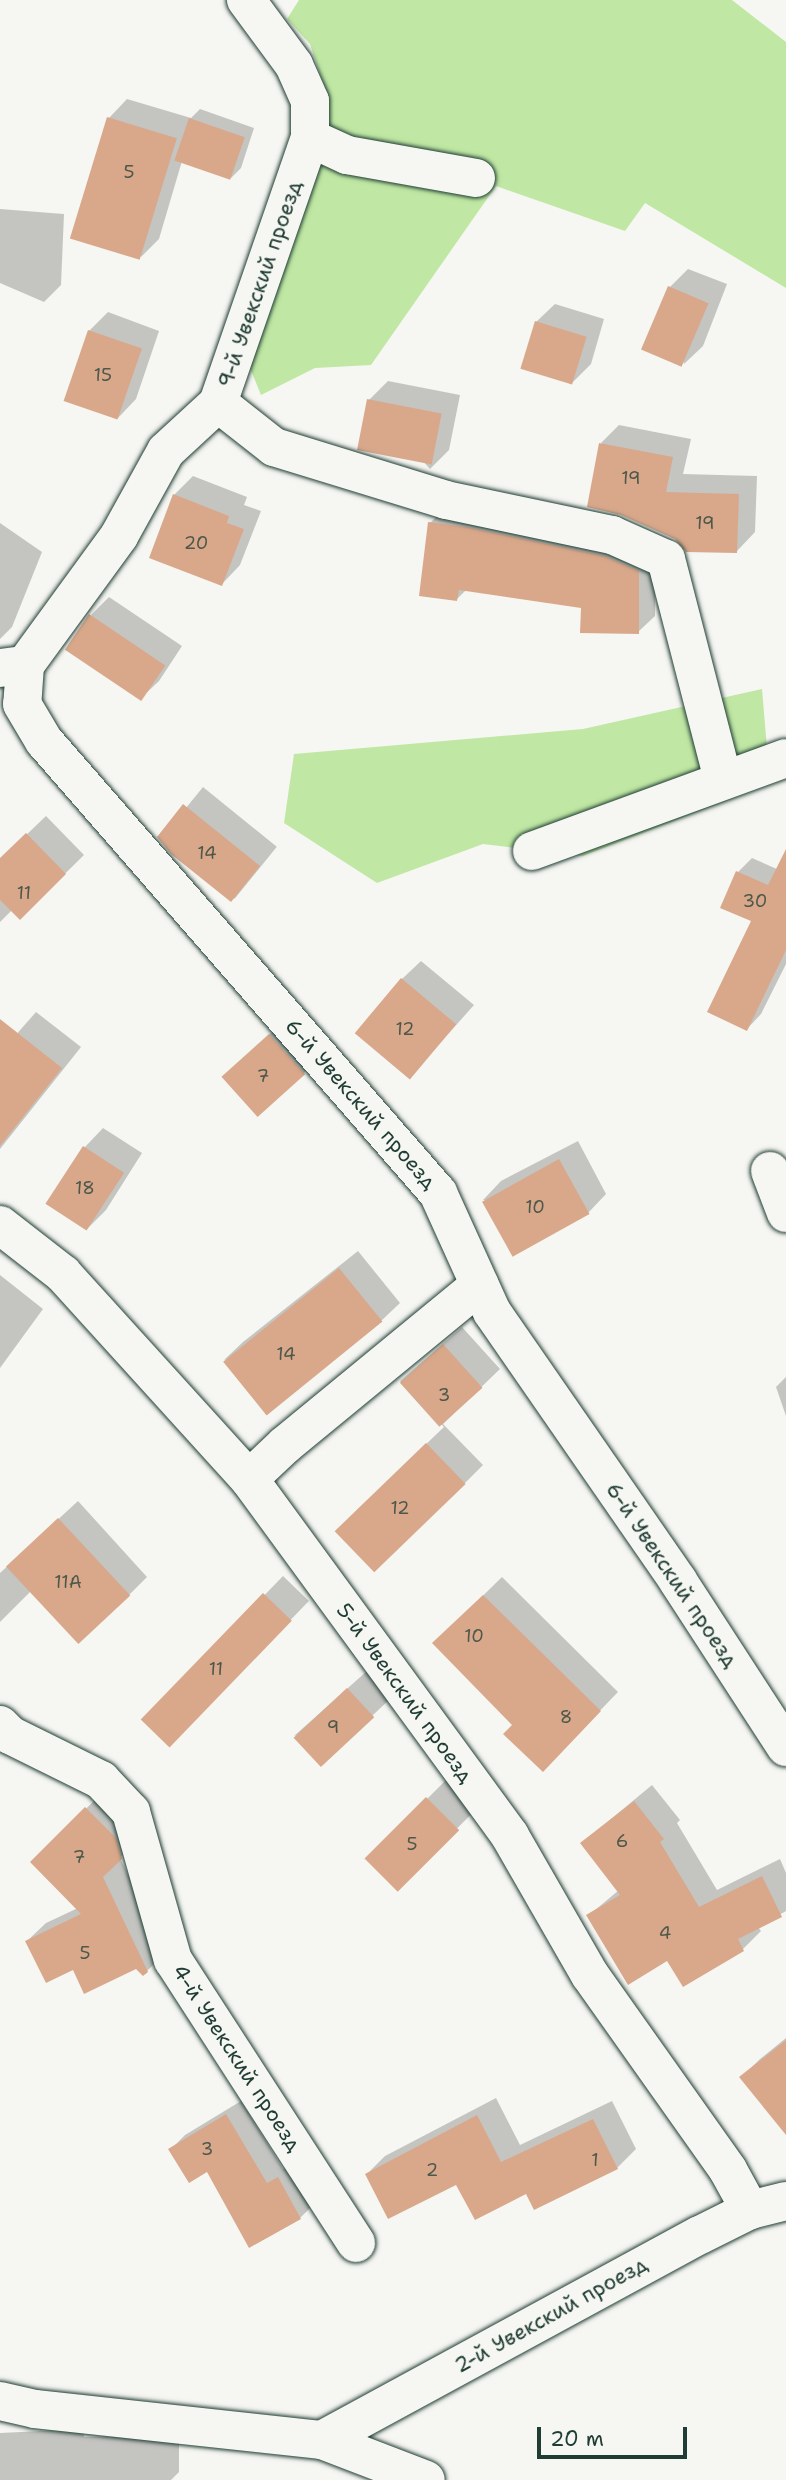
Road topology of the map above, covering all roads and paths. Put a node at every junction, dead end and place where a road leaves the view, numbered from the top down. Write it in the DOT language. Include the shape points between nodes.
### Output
graph roads {
  1 [pos="246,0"];
  2 [pos="310,138"];
  3 [pos="476,178"];
  4 [pos="218,403"];
  5 [pos="12,667"];
  6 [pos="786,758"];
  7 [pos="723,780"];
  8 [pos="532,851"];
  9 [pos="770,1171"];
  10 [pos="786,1213"];
  11 [pos="0,1225"];
  12 [pos="480,1285"];
  13 [pos="249,1479"];
  14 [pos="0,1725"];
  15 [pos="786,1747"];
  16 [pos="768,2205"];
  17 [pos="356,2243"];
  18 [pos="0,2401"];
  19 [pos="322,2440"];
  20 [pos="426,2480"];
  1 -- 2 [label="street, 9-й Увекский проезд" via="295,65 310,101"];
  2 -- 3 [label="street" via="347,155"];
  2 -- 4 [label="street, 9-й Увекский проезд"];
  4 -- 5 [label="street, 9-й Увекский проезд" via="166,451 119,536"];
  4 -- 7 [label="street" via="274,447 446,499 612,535 666,559"];
  5 -- 12 [label="street, 6-й Увекский проезд" via="22,704 44,741 438,1193"];
  6 -- 7 [label="street"];
  7 -- 8 [label="street"];
  9 -- 10 [label="street"];
  11 -- 13 [label="street, 5-й Увекский проезд" via="63,1274"];
  12 -- 13 [label="street"];
  12 -- 15 [label="street, 6-й Увекский проезд" via="492,1312"];
  13 -- 16 [label="street, 5-й Увекский проезд" via="510,1836 590,1975 728,2170"];
  14 -- 17 [label="street, 4-й Увекский проезд" via="10,1735 101,1780 131,1812 173,1960"];
  16 -- 19 [label="street, 2-й Увекский проезд" via="580,2298"];
  18 -- 19 [label="street" via="35,2409"];
  19 -- 20 [label="street"];
}
